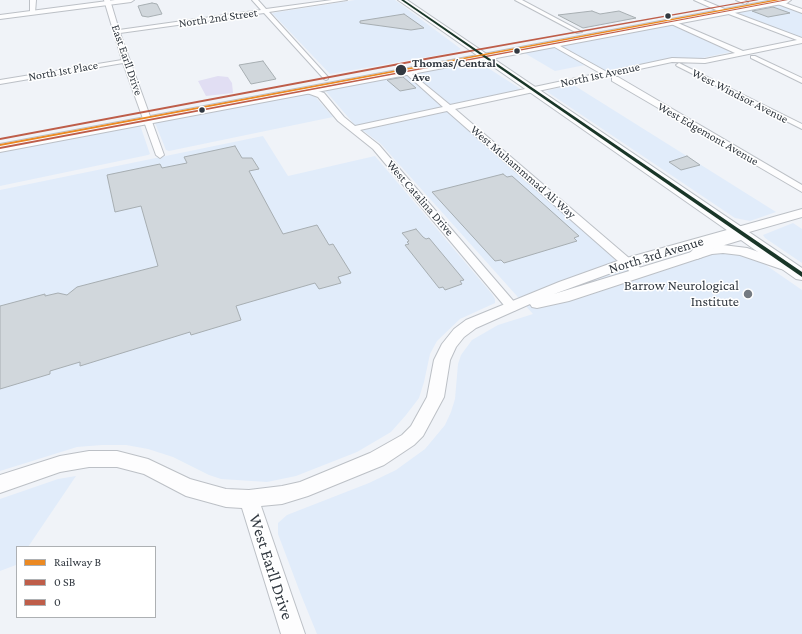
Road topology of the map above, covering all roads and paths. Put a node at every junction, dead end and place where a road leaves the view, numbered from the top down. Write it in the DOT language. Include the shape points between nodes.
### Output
graph roads {
  1 [pos="33,0"];
  2 [pos="131,0"];
  3 [pos="255,0"];
  4 [pos="344,0"];
  5 [pos="402,0"];
  6 [pos="518,0"];
  7 [pos="697,0"];
  8 [pos="758,0"];
  9 [pos="787,0"];
  10 [pos="742,1"];
  11 [pos="108,2"];
  12 [pos="777,2"];
  13 [pos="722,10"];
  14 [pos="265,11"];
  15 [pos="802,11"];
  16 [pos="33,12"];
  17 [pos="0,17"];
  18 [pos="671,22"];
  19 [pos="117,32"];
  20 [pos="579,32"];
  21 [pos="802,41"];
  22 [pos="553,44"];
  23 [pos="480,53"];
  24 [pos="741,53"];
  25 [pos="752,57"];
  26 [pos="126,61"];
  27 [pos="679,65"];
  28 [pos="406,71"];
  29 [pos="606,74"];
  30 [pos="615,79"];
  31 [pos="802,81"];
  32 [pos="0,82"];
  33 [pos="325,86"];
  34 [pos="534,89"];
  35 [pos="282,95"];
  36 [pos="448,107"];
  37 [pos="146,116"];
  38 [pos="802,127"];
  39 [pos="352,129"];
  40 [pos="0,139"];
  41 [pos="0,148"];
  42 [pos="160,155"];
  43 [pos="802,189"];
  44 [pos="802,213"];
  45 [pos="741,233"];
  46 [pos="697,254"];
  47 [pos="628,262"];
  48 [pos="796,271"];
  49 [pos="640,273"];
  50 [pos="512,307"];
  51 [pos="0,484"];
  52 [pos="249,499"];
  53 [pos="293,634"];
  1 -- 16 [label="street"];
  2 -- 11 [label="street"];
  3 -- 14 [label="street, West Catalina Drive"];
  4 -- 14 [label="street, North 2nd Street"];
  5 -- 23 [label="main road"];
  6 -- 20 [label="street"];
  7 -- 13 [label="street"];
  8 -- 10 [label="main road"];
  9 -- 12 [label="main road"];
  10 -- 13 [label="main road"];
  11 -- 16 [label="street"];
  11 -- 19 [label="street, East Earll Drive"];
  12 -- 13 [label="main road"];
  12 -- 15 [label="street"];
  13 -- 18 [label="main road"];
  13 -- 20 [label="main road"];
  13 -- 21 [label="street"];
  14 -- 19 [label="street, North 2nd Street"];
  14 -- 33 [label="street, West Catalina Drive"];
  16 -- 17 [label="street"];
  18 -- 22 [label="main road"];
  18 -- 24 [label="street"];
  19 -- 26 [label="street, East Earll Drive"];
  20 -- 23 [label="main road"];
  21 -- 24 [label="street, North 1st Avenue"];
  22 -- 23 [label="main road"];
  22 -- 29 [label="street"];
  23 -- 28 [label="main road"];
  23 -- 33 [label="main road"];
  23 -- 34 [label="main road"];
  24 -- 29 [label="street, North 1st Avenue" via="699,61 672,60"];
  25 -- 31 [label="street"];
  26 -- 32 [label="street, North 1st Place"];
  26 -- 37 [label="street, East Earll Drive"];
  27 -- 38 [label="street, West Windsor Avenue"];
  28 -- 33 [label="main road"];
  28 -- 36 [label="street, West Muhammmad Ali Way"];
  29 -- 34 [label="street, North 1st Avenue"];
  30 -- 43 [label="street, West Edgemont Avenue"];
  33 -- 35 [label="main road"];
  33 -- 35 [label="main road" via="317,85"];
  33 -- 37 [label="main road"];
  33 -- 39 [label="street, West Catalina Drive" via="341,119"];
  34 -- 36 [label="street, North 1st Avenue"];
  34 -- 45 [label="main road"];
  35 -- 37 [label="main road"];
  36 -- 39 [label="street, North 1st Avenue"];
  36 -- 47 [label="street, West Muhammmad Ali Way"];
  37 -- 40 [label="main road"];
  37 -- 41 [label="main road"];
  37 -- 42 [label="street"];
  39 -- 50 [label="street, West Catalina Drive" via="376,146"];
  44 -- 45 [label="street, North 3rd Avenue"];
  45 -- 46 [label="main road" via="703,247"];
  45 -- 47 [label="street, North 3rd Avenue"];
  45 -- 48 [label="main road"];
  46 -- 48 [label="street, North 3rd Avenue" via="711,250 733,249"];
  46 -- 49 [label="street, North 3rd Avenue"];
  47 -- 49 [label="street, West Muhammmad Ali Way"];
  47 -- 50 [label="street, North 3rd Avenue"];
  49 -- 50 [label="street, North 3rd Avenue" via="570,296"];
  50 -- 52 [label="street, North 3rd Avenue" via="471,324 450,344 442,360 435,397 427,414 417,431 399,447 377,459 301,490"];
  51 -- 52 [label="street, North 3rd Avenue" via="60,464 89,459 117,459 148,466 186,487 204,493 226,498"];
  52 -- 53 [label="street, West Earll Drive"];
}
